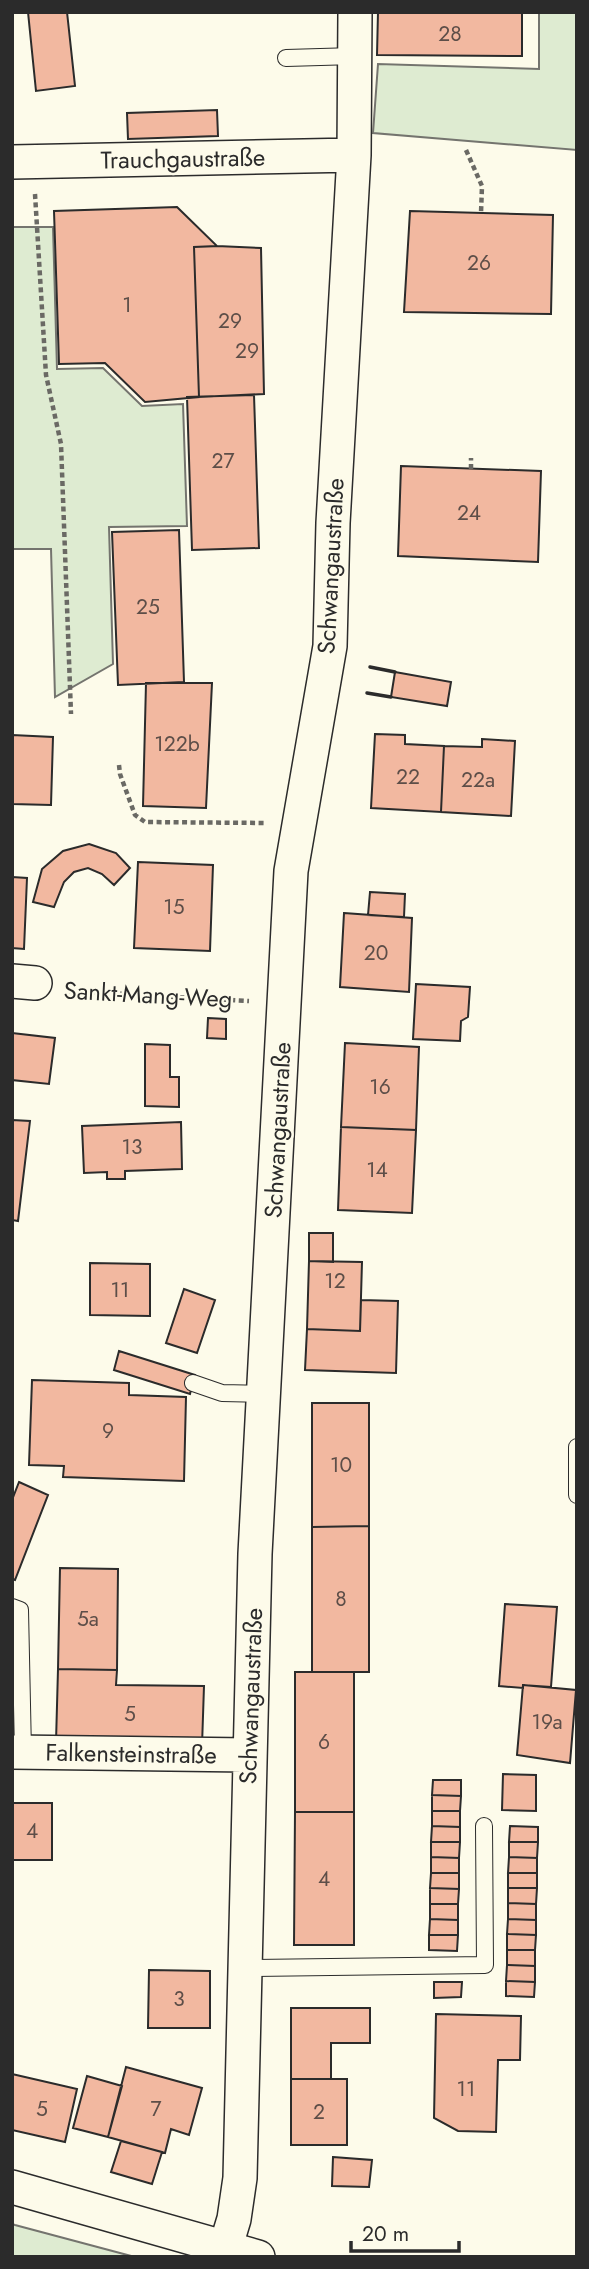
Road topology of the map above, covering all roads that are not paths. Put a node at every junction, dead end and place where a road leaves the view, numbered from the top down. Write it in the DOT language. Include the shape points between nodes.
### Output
graph roads {
  1 [pos="355,12"];
  2 [pos="355,56"];
  3 [pos="286,58"];
  4 [pos="354,155"];
  5 [pos="23,162"];
  6 [pos="193,1383"];
  7 [pos="264,1394"];
  8 [pos="577,1447"];
  9 [pos="577,1495"];
  10 [pos="12,1607"];
  11 [pos="18,1752"];
  12 [pos="249,1755"];
  13 [pos="484,1826"];
  14 [pos="246,1968"];
  15 [pos="12,2187"];
  16 [pos="225,2249"];
  17 [pos="258,2257"];
  1 -- 2 [label="street, Schwangaustraße"];
  2 -- 3 [label="lane"];
  2 -- 4 [label="street, Schwangaustraße"];
  4 -- 5 [label="street, Trauchgaustraße"];
  4 -- 7 [label="street, Schwangaustraße" via="330,646 291,871"];
  6 -- 7 [label="lane" via="222,1393"];
  7 -- 12 [label="street, Schwangaustraße"];
  8 -- 9 [label="lane"];
  10 -- 11 [label="lane" via="20,1610"];
  11 -- 12 [label="street, Falkensteinstraße"];
  12 -- 14 [label="street, Schwangaustraße"];
  13 -- 14 [label="lane" via="485,1965"];
  14 -- 16 [label="street, Schwangaustraße" via="240,2178"];
  15 -- 16 [label="street"];
  16 -- 17 [label="street"];
}
